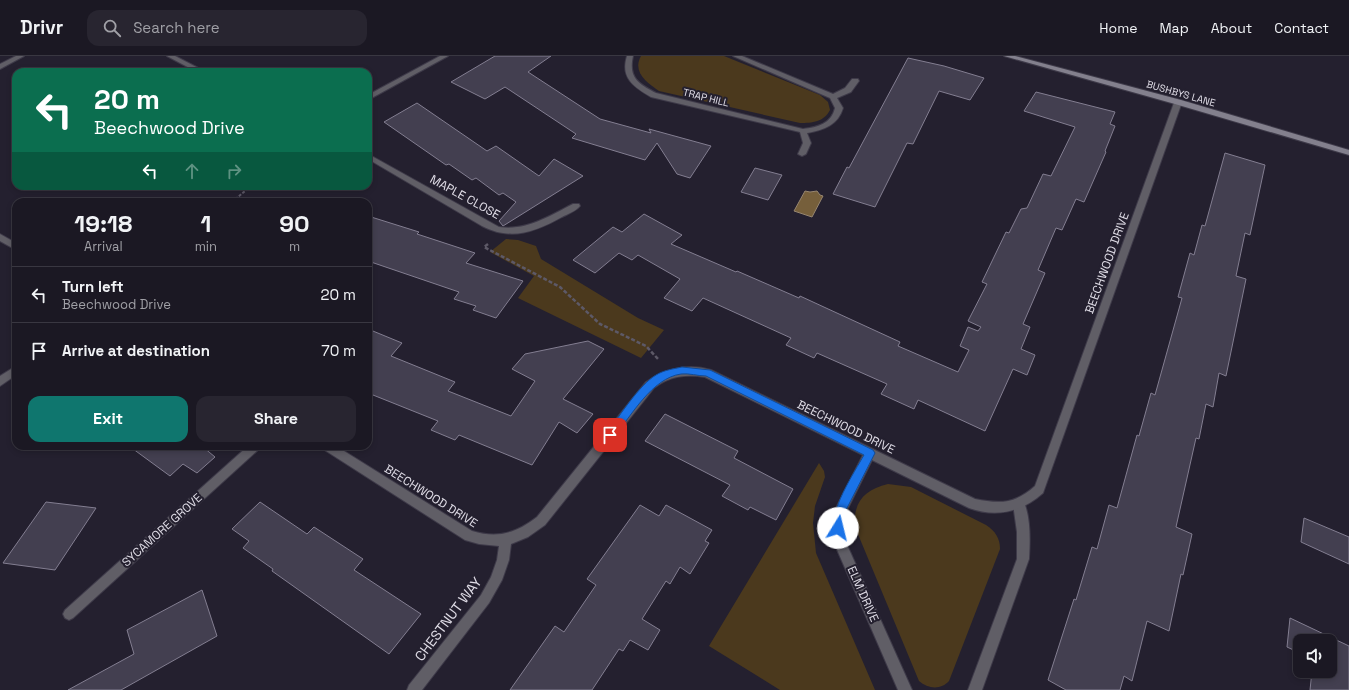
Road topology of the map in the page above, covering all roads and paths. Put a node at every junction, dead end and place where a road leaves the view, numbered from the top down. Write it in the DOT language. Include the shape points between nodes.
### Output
graph roads {
  1 [pos="21,56"];
  2 [pos="170,56"];
  3 [pos="445,56"];
  4 [pos="630,56"];
  5 [pos="736,56"];
  6 [pos="1007,56"];
  7 [pos="0,67"];
  8 [pos="195,68"];
  9 [pos="855,81"];
  10 [pos="372,96"];
  11 [pos="833,97"];
  12 [pos="1178,102"];
  13 [pos="803,130"];
  14 [pos="1349,153"];
  15 [pos="802,154"];
  16 [pos="372,158"];
  17 [pos="246,190"];
  18 [pos="237,198"];
  19 [pos="576,206"];
  20 [pos="500,230"];
  21 [pos="0,237"];
  22 [pos="12,245"];
  23 [pos="12,373"];
  24 [pos="670,373"];
  25 [pos="0,382"];
  26 [pos="251,450"];
  27 [pos="333,450"];
  28 [pos="870,453"];
  29 [pos="1019,504"];
  30 [pos="506,540"];
  31 [pos="69,614"];
  32 [pos="414,690"];
  33 [pos="905,690"];
  34 [pos="975,690"];
  1 -- 7 [label="street"];
  2 -- 8 [label="street"];
  3 -- 10 [label="street"];
  4 -- 13 [label="street, TRAP HILL" via="628,73 642,89 654,95"];
  5 -- 11 [label="street"];
  6 -- 12 [label="street, BUSHBYS LANE"];
  9 -- 11 [label="street" via="848,90"];
  11 -- 13 [label="street, TRAP HILL" via="839,108 835,119 822,128"];
  12 -- 14 [label="street, BUSHBYS LANE"];
  12 -- 29 [label="street, BEECHWOOD DRIVE" via="1039,489"];
  13 -- 15 [label="street" via="808,143"];
  16 -- 20 [label="street, MAPLE CLOSE" via="485,224"];
  17 -- 18 [label="path"];
  19 -- 20 [label="street, MAPLE CLOSE" via="535,227"];
  20 -- 24 [label="path" via="484,247 560,287 600,324 646,346"];
  21 -- 22 [label="street"];
  23 -- 25 [label="street"];
  24 -- 28 [label="street, BEECHWOOD DRIVE" via="682,370 707,373"];
  24 -- 30 [label="street, BEECHWOOD DRIVE" via="650,385 541,521 525,533"];
  26 -- 31 [label="street, SYCAMORE GROVE"];
  27 -- 30 [label="street, BEECHWOOD DRIVE" via="469,536 487,541"];
  28 -- 29 [label="street, BEECHWOOD DRIVE" via="973,504 1005,508"];
  28 -- 33 [label="street, ELM DRIVE" via="840,512 838,528 842,545"];
  29 -- 34 [label="street" via="1025,541 1023,559"];
  30 -- 32 [label="street, CHESTNUT WAY" via="496,580 485,598"];
}
